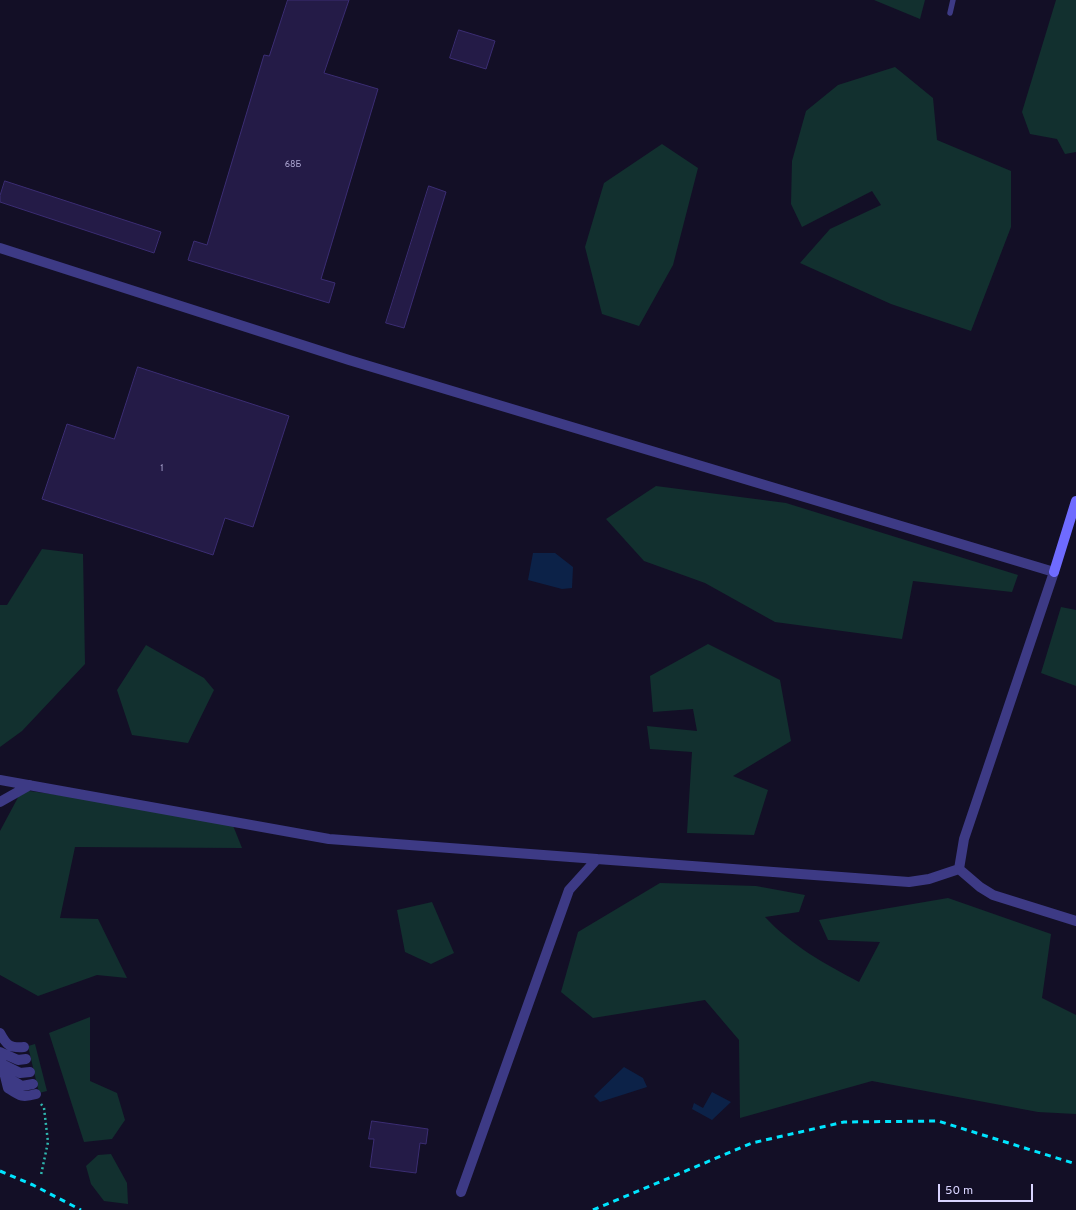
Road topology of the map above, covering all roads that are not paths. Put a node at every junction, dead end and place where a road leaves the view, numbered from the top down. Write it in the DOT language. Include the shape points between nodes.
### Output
graph roads {
  1 [pos="953,0"];
  2 [pos="950,13"];
  3 [pos="0,248"];
  4 [pos="1076,501"];
  5 [pos="1054,572"];
  6 [pos="0,780"];
  7 [pos="30,785"];
  8 [pos="0,802"];
  9 [pos="597,859"];
  10 [pos="959,869"];
  11 [pos="1076,921"];
  12 [pos="0,1033"];
  13 [pos="0,1046"];
  14 [pos="3,1066"];
  15 [pos="30,1071"];
  16 [pos="461,1192"];
  1 -- 2 [label="lane"];
  3 -- 5 [label="street" via="349,360"];
  4 -- 5 [label="street"];
  5 -- 10 [label="street" via="964,839"];
  6 -- 7 [label="street"];
  7 -- 8 [label="street"];
  7 -- 9 [label="street" via="329,839"];
  9 -- 10 [label="street" via="909,882 929,879"];
  9 -- 16 [label="street" via="569,890"];
  10 -- 11 [label="street" via="993,895"];
  12 -- 15 [label="street"];
  13 -- 15 [label="street" via="18,1053"];
  14 -- 15 [label="street" via="18,1066"];
  14 -- 15 [label="street" via="22,1086"];
}
